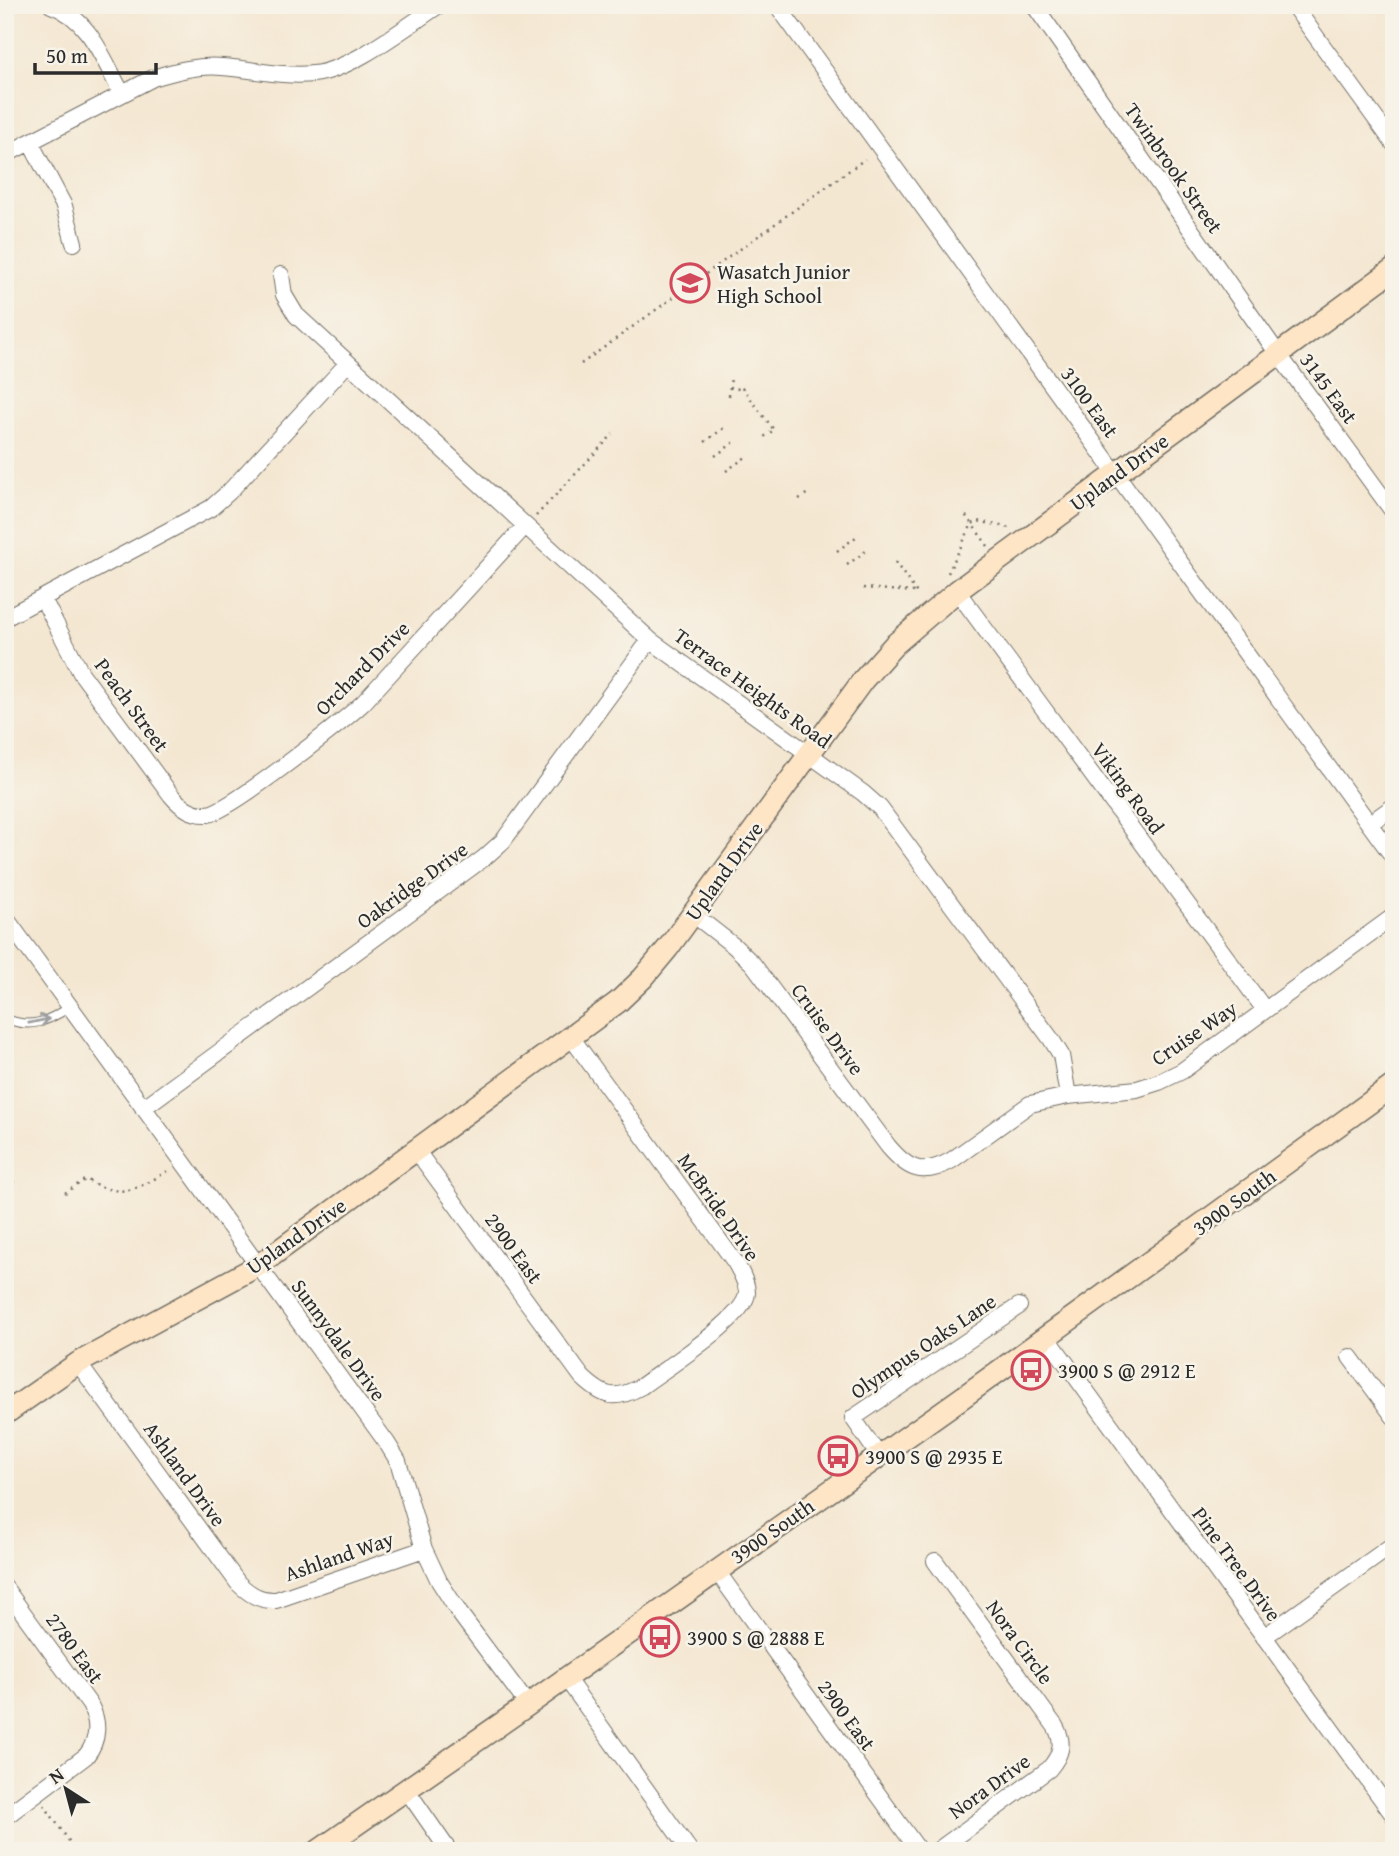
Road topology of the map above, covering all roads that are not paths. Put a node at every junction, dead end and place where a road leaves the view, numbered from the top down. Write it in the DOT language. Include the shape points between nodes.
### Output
graph roads {
  1 [pos="51,5"];
  2 [pos="439,5"];
  3 [pos="777,5"];
  4 [pos="1034,5"];
  5 [pos="1293,5"];
  6 [pos="122,94"];
  7 [pos="30,142"];
  8 [pos="1394,144"];
  9 [pos="5,155"];
  10 [pos="75,243"];
  11 [pos="1394,269"];
  12 [pos="281,275"];
  13 [pos="1279,355"];
  14 [pos="348,363"];
  15 [pos="1115,473"];
  16 [pos="1394,513"];
  17 [pos="530,522"];
  18 [pos="952,584"];
  19 [pos="43,599"];
  20 [pos="5,618"];
  21 [pos="650,640"];
  22 [pos="808,754"];
  23 [pos="1394,806"];
  24 [pos="208,814"];
  25 [pos="1369,824"];
  26 [pos="1394,858"];
  27 [pos="693,915"];
  28 [pos="1394,916"];
  29 [pos="5,917"];
  30 [pos="70,1007"];
  31 [pos="1265,1010"];
  32 [pos="5,1017"];
  33 [pos="571,1037"];
  34 [pos="1394,1084"];
  35 [pos="1068,1096"];
  36 [pos="143,1108"];
  37 [pos="416,1150"];
  38 [pos="923,1170"];
  39 [pos="259,1265"];
  40 [pos="1019,1306"];
  41 [pos="1047,1337"];
  42 [pos="1350,1357"];
  43 [pos="78,1363"];
  44 [pos="610,1397"];
  45 [pos="5,1414"];
  46 [pos="1394,1416"];
  47 [pos="879,1456"];
  48 [pos="1394,1544"];
  49 [pos="424,1549"];
  50 [pos="935,1561"];
  51 [pos="716,1570"];
  52 [pos="5,1588"];
  53 [pos="267,1600"];
  54 [pos="1264,1637"];
  55 [pos="566,1678"];
  56 [pos="528,1705"];
  57 [pos="1061,1751"];
  58 [pos="406,1789"];
  59 [pos="1391,1805"];
  60 [pos="5,1817"];
  61 [pos="318,1851"];
  62 [pos="449,1851"];
  63 [pos="690,1851"];
  64 [pos="919,1851"];
  65 [pos="937,1851"];
  1 -- 6 [label="street" via="82,23"];
  2 -- 6 [label="street" via="331,70 279,74 195,68 153,78"];
  3 -- 15 [label="street, 3100 East"];
  4 -- 13 [label="street, Twinbrook Street"];
  5 -- 8 [label="street"];
  6 -- 7 [label="street"];
  7 -- 9 [label="street"];
  7 -- 10 [label="street" via="64,206"];
  11 -- 13 [label="street, Upland Drive"];
  12 -- 14 [label="street, Terrace Heights Road" via="284,295 296,315"];
  13 -- 15 [label="street, Upland Drive"];
  13 -- 16 [label="street, 3145 East"];
  14 -- 17 [label="street, Terrace Heights Road"];
  14 -- 19 [label="street" via="211,508"];
  15 -- 18 [label="street, Upland Drive"];
  15 -- 25 [label="street, 3100 East"];
  17 -- 21 [label="street, Terrace Heights Road"];
  17 -- 24 [label="street, Orchard Drive" via="363,704 230,804"];
  18 -- 22 [label="street, Upland Drive" via="863,680"];
  18 -- 31 [label="street, Viking Road"];
  19 -- 20 [label="street"];
  19 -- 24 [label="street, Peach Street" via="81,673 171,795 185,808"];
  21 -- 22 [label="street, Terrace Heights Road"];
  21 -- 36 [label="street, Oakridge Drive" via="503,841"];
  22 -- 27 [label="street, Upland Drive"];
  22 -- 35 [label="street, Terrace Heights Road" via="863,793 893,824 1051,1039 1061,1055"];
  23 -- 25 [label="street"];
  25 -- 26 [label="street, 3100 East"];
  27 -- 33 [label="street, Upland Drive" via="643,978"];
  27 -- 38 [label="street, Cruise Drive" via="753,964 894,1153 911,1168"];
  28 -- 31 [label="street, Cruise Way"];
  29 -- 30 [label="street, Sunnydale Drive"];
  32 -- 30 [label="lane, one-way" via="37,1024"];
  30 -- 36 [label="street, Sunnydale Drive"];
  31 -- 35 [label="street, Cruise Way" via="1182,1071 1159,1082 1137,1089"];
  33 -- 37 [label="street, Upland Drive"];
  33 -- 44 [label="street, McBride Drive" via="735,1262 747,1294 728,1322 642,1386"];
  34 -- 41 [label="street, 3900 South"];
  35 -- 38 [label="street, Cruise Way" via="1030,1104 952,1160"];
  36 -- 39 [label="street, Sunnydale Drive"];
  37 -- 39 [label="street, Upland Drive"];
  37 -- 44 [label="street, 2900 East" via="582,1377"];
  39 -- 43 [label="street, Upland Drive"];
  39 -- 49 [label="street, Sunnydale Drive" via="393,1452"];
  40 -- 47 [label="street, Olympus Oaks Lane" via="853,1418"];
  41 -- 47 [label="street, 3900 South"];
  41 -- 54 [label="street, Pine Tree Drive"];
  42 -- 46 [label="street"];
  43 -- 45 [label="street, Upland Drive"];
  43 -- 53 [label="street, Ashland Drive" via="238,1583"];
  47 -- 51 [label="street, 3900 South"];
  48 -- 54 [label="street"];
  49 -- 53 [label="street, Ashland Way"];
  49 -- 56 [label="street, Sunnydale Drive" via="460,1614"];
  50 -- 57 [label="street, Nora Circle" via="1055,1726"];
  51 -- 55 [label="street, 3900 South"];
  51 -- 64 [label="street, 2900 East"];
  52 -- 60 [label="street, 2780 East" via="90,1705 96,1720 96,1738 86,1756"];
  54 -- 59 [label="street, Pine Tree Drive"];
  55 -- 56 [label="street, 3900 South"];
  55 -- 63 [label="street"];
  56 -- 58 [label="street, 3900 South"];
  57 -- 65 [label="street, Nora Drive" via="1043,1773"];
  58 -- 61 [label="street, 3900 South"];
  58 -- 62 [label="street"];
}
